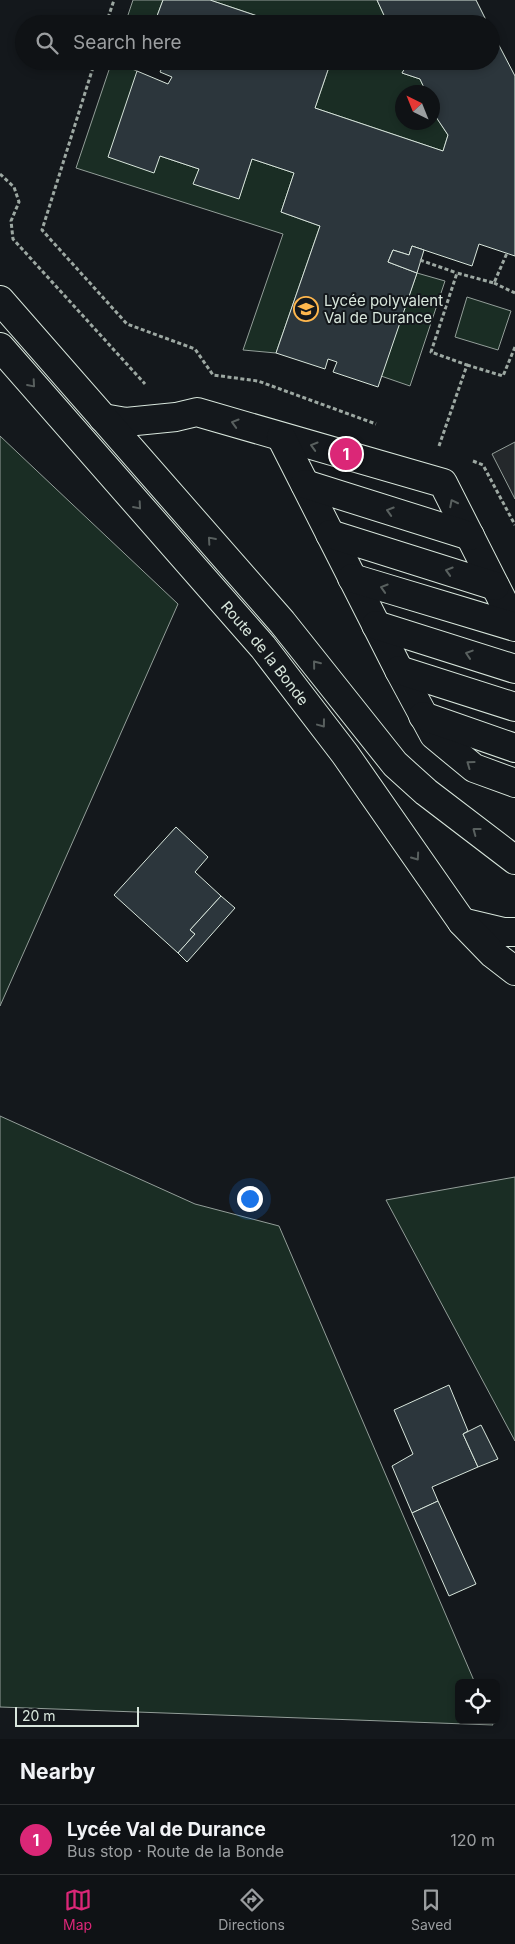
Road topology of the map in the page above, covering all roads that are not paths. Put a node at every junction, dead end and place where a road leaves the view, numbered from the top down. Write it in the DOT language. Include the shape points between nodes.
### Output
graph roads {
  1 [pos="0,300"];
  2 [pos="0,347"];
  3 [pos="103,418"];
  4 [pos="282,437"];
  5 [pos="305,484"];
  6 [pos="330,534"];
  7 [pos="470,536"];
  8 [pos="352,578"];
  9 [pos="495,586"];
  10 [pos="376,625"];
  11 [pos="515,626"];
  12 [pos="515,669"];
  13 [pos="399,670"];
  14 [pos="515,707"];
  15 [pos="423,716"];
  16 [pos="515,748"];
  17 [pos="515,783"];
  18 [pos="515,860"];
  19 [pos="462,922"];
  20 [pos="515,932"];
  21 [pos="515,971"];
  1 -- 3 [label="main road"];
  2 -- 19 [label="main road, Route de la Bonde, one-way" via="263,647 345,754"];
  4 -- 3 [label="main road, one-way" via="197,412 126,422"];
  18 -- 3 [label="main road, one-way" via="395,764 282,622"];
  4 -- 5 [label="main road"];
  7 -- 4 [label="main road, one-way" via="442,483"];
  5 -- 6 [label="main road"];
  7 -- 5 [label="main road, one-way"];
  6 -- 8 [label="main road"];
  9 -- 6 [label="main road, one-way"];
  7 -- 9 [label="main road"];
  8 -- 10 [label="main road"];
  11 -- 8 [label="main road, one-way"];
  9 -- 11 [label="main road"];
  12 -- 10 [label="main road, one-way"];
  10 -- 13 [label="main road"];
  13 -- 14 [label="main road"];
  13 -- 15 [label="main road"];
  15 -- 16 [label="main road"];
  17 -- 15 [label="main road, one-way" via="474,768 434,735"];
  19 -- 20 [label="main road"];
  19 -- 21 [label="main road, Route de la Bonde"];
}
